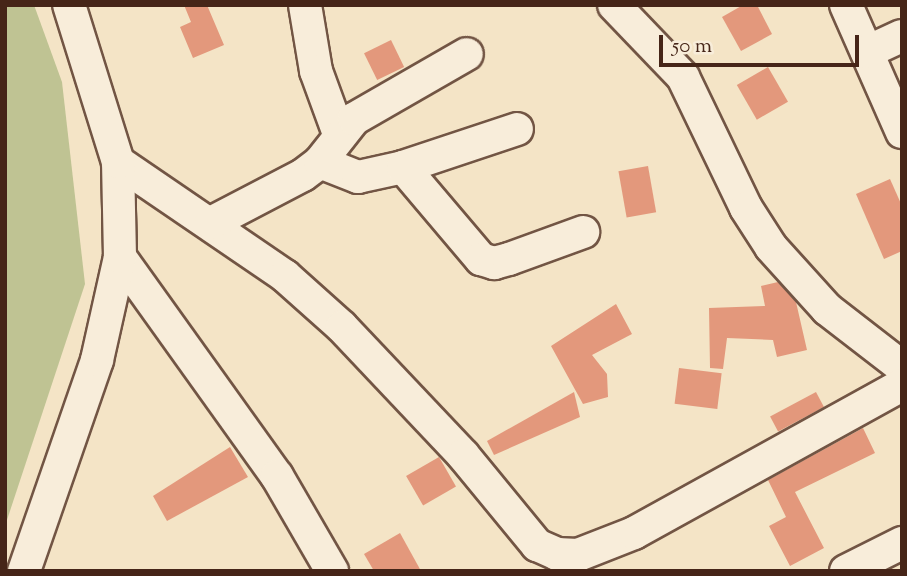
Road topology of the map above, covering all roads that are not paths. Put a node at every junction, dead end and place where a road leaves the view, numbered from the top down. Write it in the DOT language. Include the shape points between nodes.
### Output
graph roads {
  1 [pos="69,5"];
  2 [pos="305,5"];
  3 [pos="614,5"];
  4 [pos="846,5"];
  5 [pos="902,36"];
  6 [pos="867,52"];
  7 [pos="467,54"];
  8 [pos="517,129"];
  9 [pos="902,132"];
  10 [pos="339,134"];
  11 [pos="118,162"];
  12 [pos="320,162"];
  13 [pos="403,167"];
  14 [pos="211,223"];
  15 [pos="583,232"];
  16 [pos="120,257"];
  17 [pos="902,367"];
  18 [pos="902,385"];
  19 [pos="902,544"];
  20 [pos="24,571"];
  21 [pos="332,571"];
  22 [pos="846,571"];
  1 -- 11 [label="street"];
  2 -- 10 [label="street" via="316,71"];
  3 -- 17 [label="street" via="684,77 746,208 771,247 827,309"];
  4 -- 6 [label="street"];
  5 -- 6 [label="street"];
  6 -- 9 [label="street"];
  7 -- 10 [label="street" via="354,119"];
  8 -- 13 [label="street"];
  10 -- 12 [label="street"];
  11 -- 14 [label="street"];
  11 -- 16 [label="street"];
  12 -- 13 [label="street" via="358,177"];
  12 -- 14 [label="street"];
  13 -- 15 [label="street" via="481,259 494,263 509,260"];
  14 -- 18 [label="street" via="285,276 342,327 463,455 537,545 558,554 578,555 634,533"];
  16 -- 20 [label="street" via="97,360"];
  16 -- 21 [label="street" via="277,476"];
  19 -- 22 [label="street"];
}
